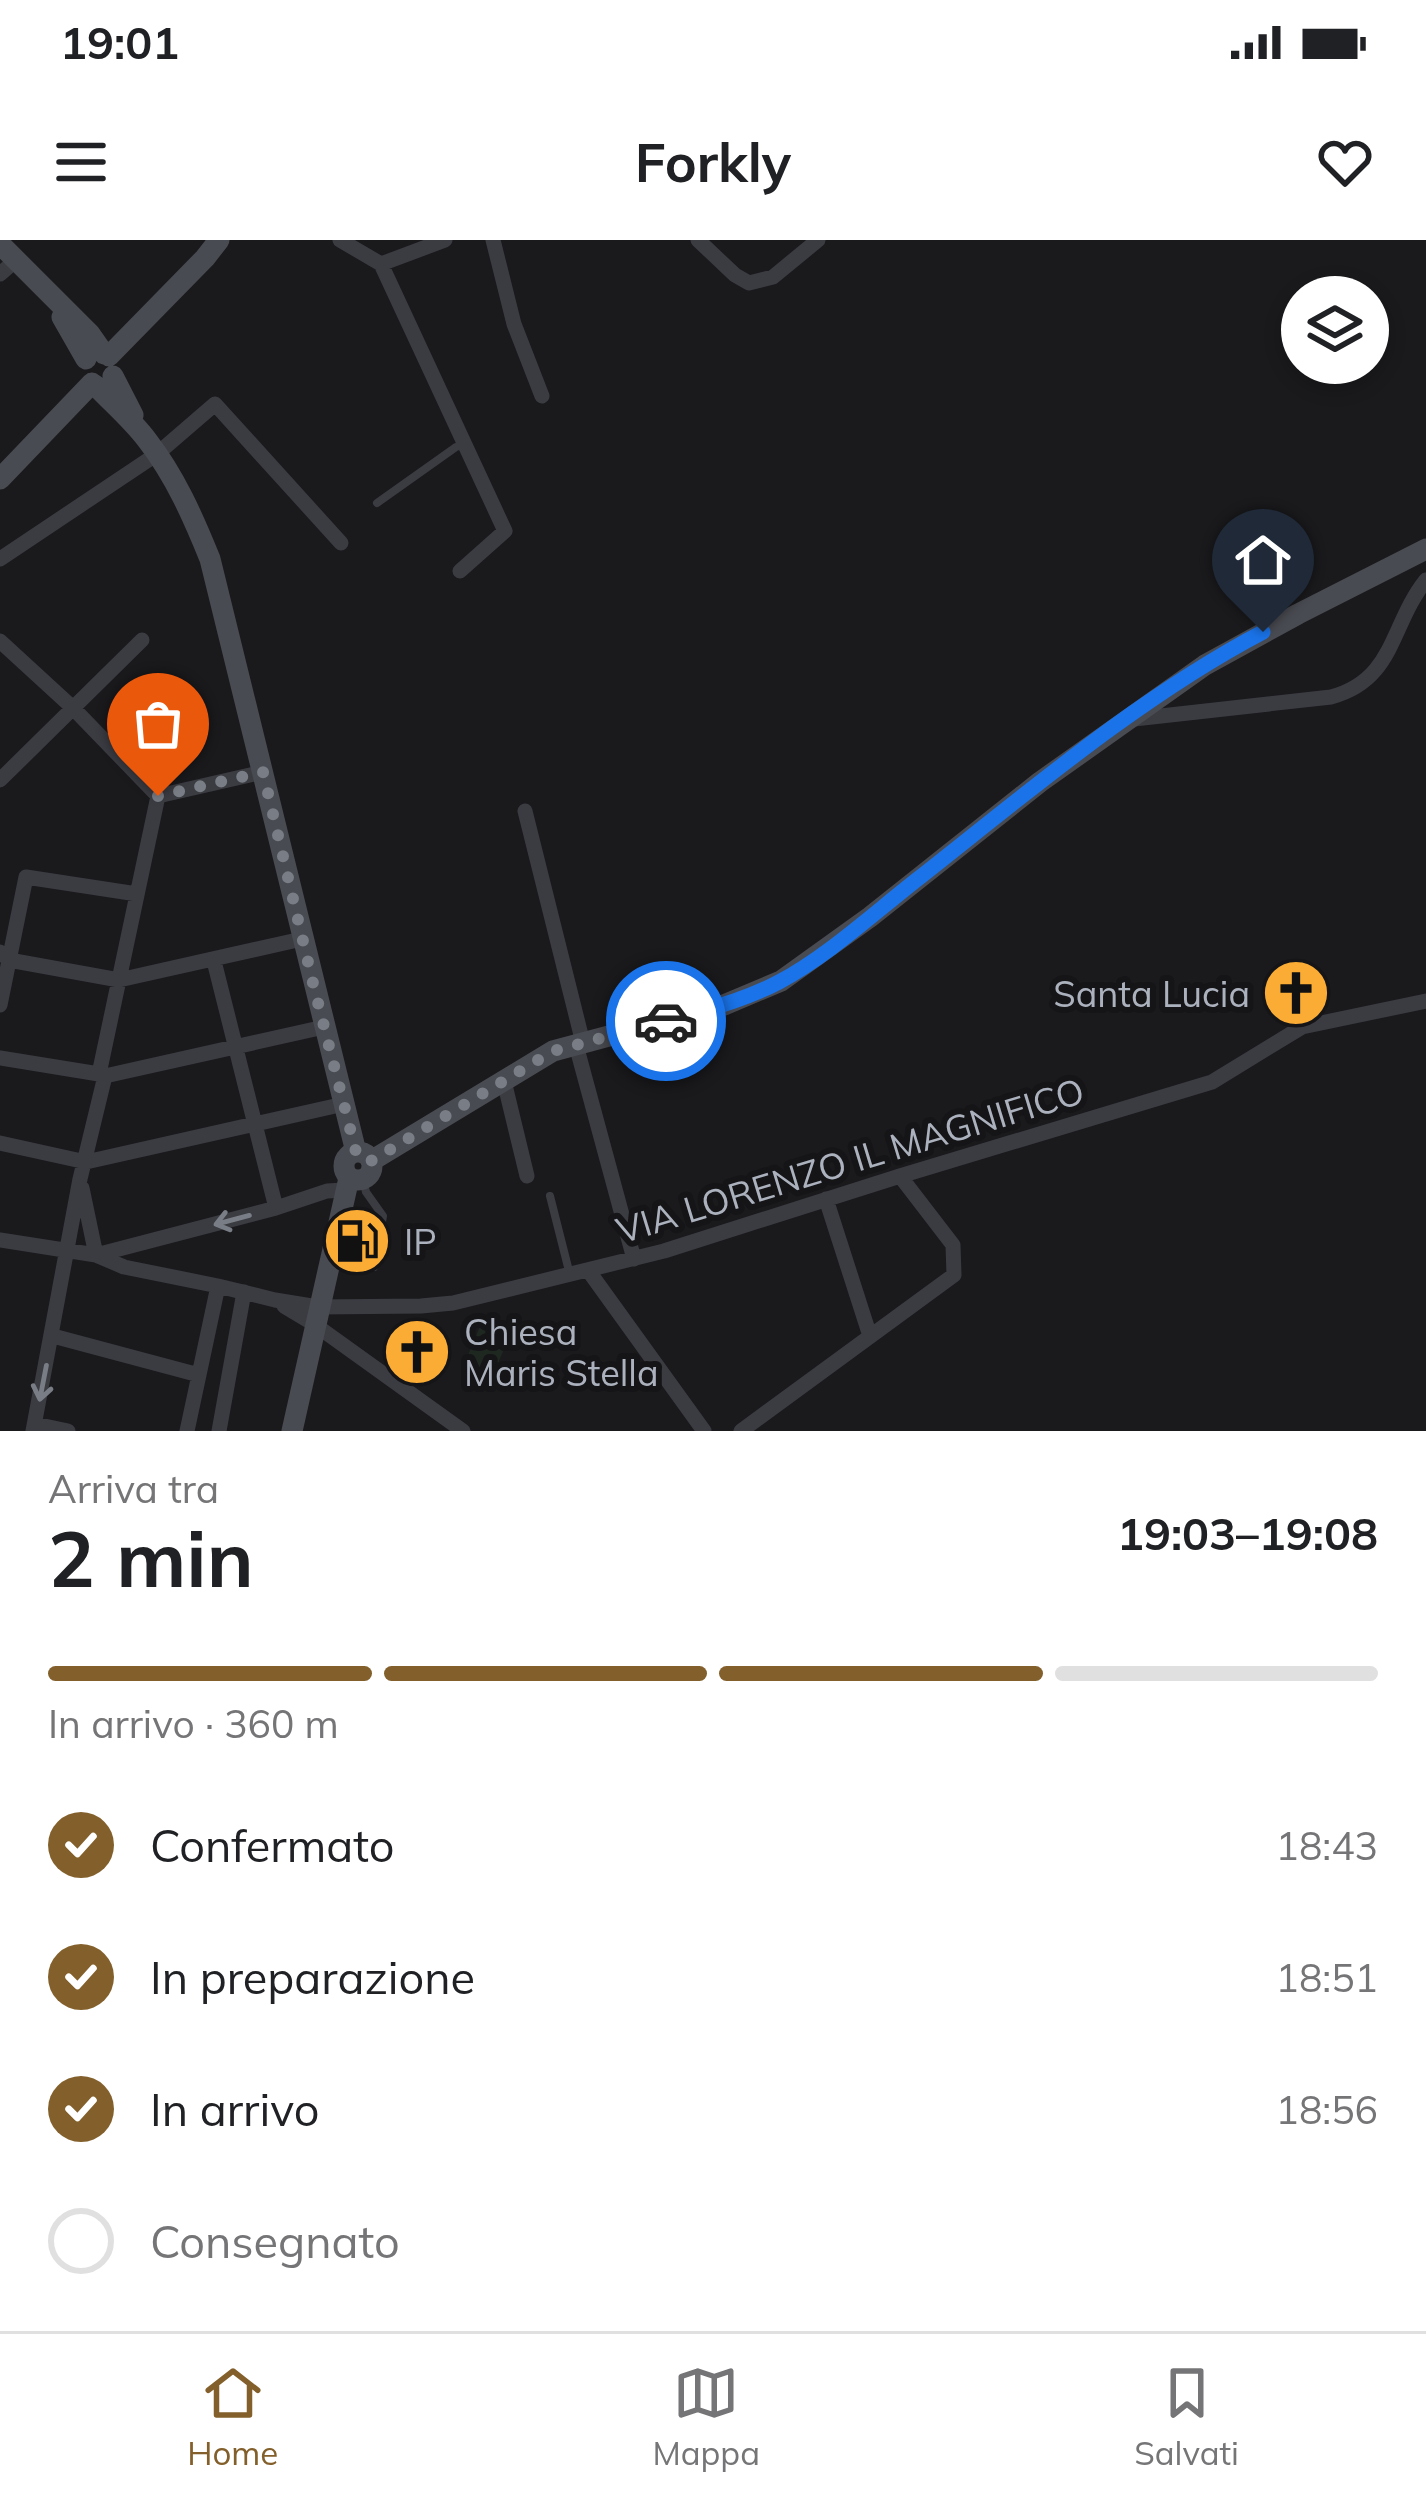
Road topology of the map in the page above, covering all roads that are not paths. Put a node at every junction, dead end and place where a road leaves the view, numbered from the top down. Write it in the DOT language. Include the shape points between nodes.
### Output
graph roads {
  1 [pos="218,240"];
  2 [pos="340,240"];
  3 [pos="445,240"];
  4 [pos="494,240"];
  5 [pos="698,240"];
  6 [pos="818,240"];
  7 [pos="5,260"];
  8 [pos="381,264"];
  9 [pos="97,369"];
  10 [pos="542,396"];
  11 [pos="465,444"];
  12 [pos="151,445"];
  13 [pos="0,479"];
  14 [pos="377,502"];
  15 [pos="341,543"];
  16 [pos="1426,549"];
  17 [pos="0,560"];
  18 [pos="460,571"];
  19 [pos="1426,580"];
  20 [pos="142,640"];
  21 [pos="0,641"];
  22 [pos="73,708"];
  23 [pos="1125,720"];
  24 [pos="263,772"];
  25 [pos="0,781"];
  26 [pos="158,796"];
  27 [pos="525,811"];
  28 [pos="137,894"];
  29 [pos="302,939"];
  30 [pos="4,956"];
  31 [pos="214,961"];
  32 [pos="119,980"];
  33 [pos="1426,1000"];
  34 [pos="0,1005"];
  35 [pos="323,1027"];
  36 [pos="580,1044"];
  37 [pos="236,1046"];
  38 [pos="0,1058"];
  39 [pos="102,1075"];
  40 [pos="504,1081"];
  41 [pos="344,1104"];
  42 [pos="256,1126"];
  43 [pos="0,1143"];
  44 [pos="83,1171"];
  45 [pos="357,1172"];
  46 [pos="527,1176"];
  47 [pos="900,1176"];
  48 [pos="550,1196"];
  49 [pos="826,1199"];
  50 [pos="276,1208"];
  51 [pos="0,1240"];
  52 [pos="67,1253"];
  53 [pos="96,1255"];
  54 [pos="634,1259"];
  55 [pos="374,1267"];
  56 [pos="588,1270"];
  57 [pos="570,1275"];
  58 [pos="218,1286"];
  59 [pos="244,1292"];
  60 [pos="316,1316"];
  61 [pos="53,1336"];
  62 [pos="870,1336"];
  63 [pos="199,1375"];
  64 [pos="34,1428"];
  65 [pos="456,1429"];
  66 [pos="68,1431"];
  67 [pos="187,1431"];
  68 [pos="219,1431"];
  69 [pos="292,1431"];
  70 [pos="704,1431"];
  71 [pos="741,1431"];
  1 -- 9 [label="street"];
  2 -- 8 [label="street"];
  3 -- 8 [label="street"];
  4 -- 10 [label="street"];
  5 -- 6 [label="street" via="749,284 773,277"];
  7 -- 9 [label="street" via="51,295"];
  8 -- 11 [label="street"];
  9 -- 12 [label="street"];
  9 -- 13 [label="street"];
  11 -- 14 [label="lane"];
  11 -- 18 [label="street" via="505,531"];
  12 -- 15 [label="street" via="215,404"];
  12 -- 17 [label="street"];
  12 -- 24 [label="street" via="210,559"];
  16 -- 23 [label="street" via="1228,650"];
  19 -- 23 [label="street" via="1372,677 1355,690"];
  20 -- 22 [label="street"];
  21 -- 22 [label="street"];
  22 -- 25 [label="street"];
  22 -- 26 [label="street"];
  23 -- 36 [label="street" via="781,981"];
  24 -- 26 [label="street"];
  24 -- 29 [label="street"];
  26 -- 28 [label="street"];
  27 -- 36 [label="street"];
  28 -- 30 [label="street" via="26,877"];
  28 -- 32 [label="street"];
  29 -- 31 [label="street"];
  29 -- 35 [label="street"];
  30 -- 32 [label="street"];
  30 -- 34 [label="street"];
  31 -- 32 [label="street"];
  31 -- 37 [label="street"];
  32 -- 39 [label="street"];
  33 -- 47 [label="street, VIA LORENZO IL MAGNIFICO" via="1302,1027 1211,1082"];
  35 -- 37 [label="street"];
  35 -- 41 [label="street"];
  36 -- 40 [label="street"];
  36 -- 54 [label="street"];
  37 -- 39 [label="street"];
  37 -- 42 [label="street"];
  38 -- 39 [label="street"];
  39 -- 44 [label="street"];
  40 -- 45 [label="street"];
  40 -- 46 [label="street"];
  41 -- 42 [label="street"];
  41 -- 45 [label="street"];
  42 -- 44 [label="street"];
  42 -- 50 [label="street"];
  43 -- 44 [label="street"];
  44 -- 52 [label="street"];
  44 -- 53 [label="street"];
  45 -- 50 [label="street"];
  45 -- 55 [label="lane" via="383,1216"];
  45 -- 60 [label="street"];
  47 -- 49 [label="street, VIA LORENZO IL MAGNIFICO"];
  47 -- 62 [label="street" via="953,1245 955,1275"];
  48 -- 57 [label="lane"];
  49 -- 54 [label="street, VIA LORENZO IL MAGNIFICO"];
  49 -- 62 [label="street"];
  50 -- 53 [label="street, one-way"];
  51 -- 52 [label="street"];
  52 -- 53 [label="street"];
  52 -- 61 [label="street"];
  53 -- 58 [label="street, VIA LORENZO IL MAGNIFICO"];
  54 -- 56 [label="street, VIA LORENZO IL MAGNIFICO"];
  56 -- 57 [label="street, VIA LORENZO IL MAGNIFICO"];
  56 -- 70 [label="street"];
  57 -- 60 [label="street, VIA LORENZO IL MAGNIFICO" via="453,1303"];
  58 -- 59 [label="street, VIA LORENZO IL MAGNIFICO"];
  58 -- 63 [label="street"];
  59 -- 60 [label="street, VIA LORENZO IL MAGNIFICO"];
  59 -- 68 [label="street"];
  60 -- 65 [label="street"];
  60 -- 69 [label="street"];
  61 -- 63 [label="street"];
  61 -- 64 [label="street, one-way"];
  62 -- 71 [label="street"];
  63 -- 67 [label="street"];
  64 -- 66 [label="street"];
}
